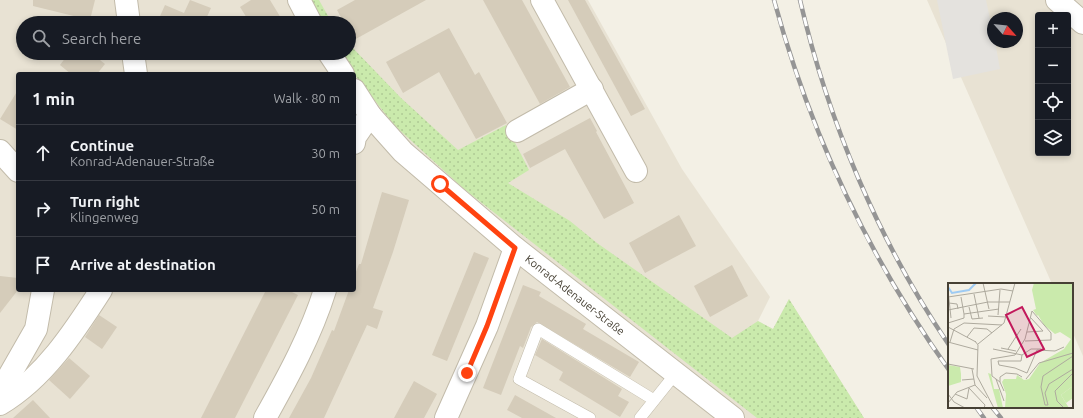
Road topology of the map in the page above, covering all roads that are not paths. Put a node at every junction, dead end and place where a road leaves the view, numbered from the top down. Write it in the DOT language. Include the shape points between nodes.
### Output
graph roads {
  1 [pos="126,0"];
  2 [pos="299,0"];
  3 [pos="542,0"];
  4 [pos="1058,0"];
  5 [pos="128,16"];
  6 [pos="307,16"];
  7 [pos="1083,23"];
  8 [pos="134,60"];
  9 [pos="334,60"];
  10 [pos="136,72"];
  11 [pos="342,72"];
  12 [pos="592,89"];
  13 [pos="356,93"];
  14 [pos="370,115"];
  15 [pos="517,131"];
  16 [pos="356,136"];
  17 [pos="0,151"];
  18 [pos="16,169"];
  19 [pos="636,171"];
  20 [pos="515,248"];
  21 [pos="43,292"];
  22 [pos="100,292"];
  23 [pos="324,292"];
  24 [pos="676,373"];
  25 [pos="0,392"];
  26 [pos="654,400"];
  27 [pos="0,404"];
  28 [pos="265,418"];
  29 [pos="446,418"];
  30 [pos="590,418"];
  31 [pos="640,418"];
  32 [pos="733,418"];
  1 -- 5 [label="street"];
  2 -- 6 [label="street"];
  3 -- 12 [label="street"];
  4 -- 7 [label="street"];
  8 -- 10 [label="street"];
  9 -- 11 [label="street"];
  12 -- 15 [label="street"];
  12 -- 19 [label="street"];
  13 -- 14 [label="street, Konrad-Adenauer-Straße"];
  14 -- 16 [label="street"];
  14 -- 20 [label="street, Konrad-Adenauer-Straße" via="403,152"];
  17 -- 18 [label="street"];
  20 -- 24 [label="street, Konrad-Adenauer-Straße"];
  20 -- 29 [label="street" via="487,326"];
  21 -- 25 [label="street" via="36,329"];
  22 -- 27 [label="street" via="77,327 39,374"];
  23 -- 28 [label="street" via="295,362"];
  24 -- 26 [label="lane"];
  24 -- 32 [label="street, Konrad-Adenauer-Straße"];
  26 -- 30 [label="lane" via="538,328 519,378"];
  26 -- 31 [label="lane"];
}
